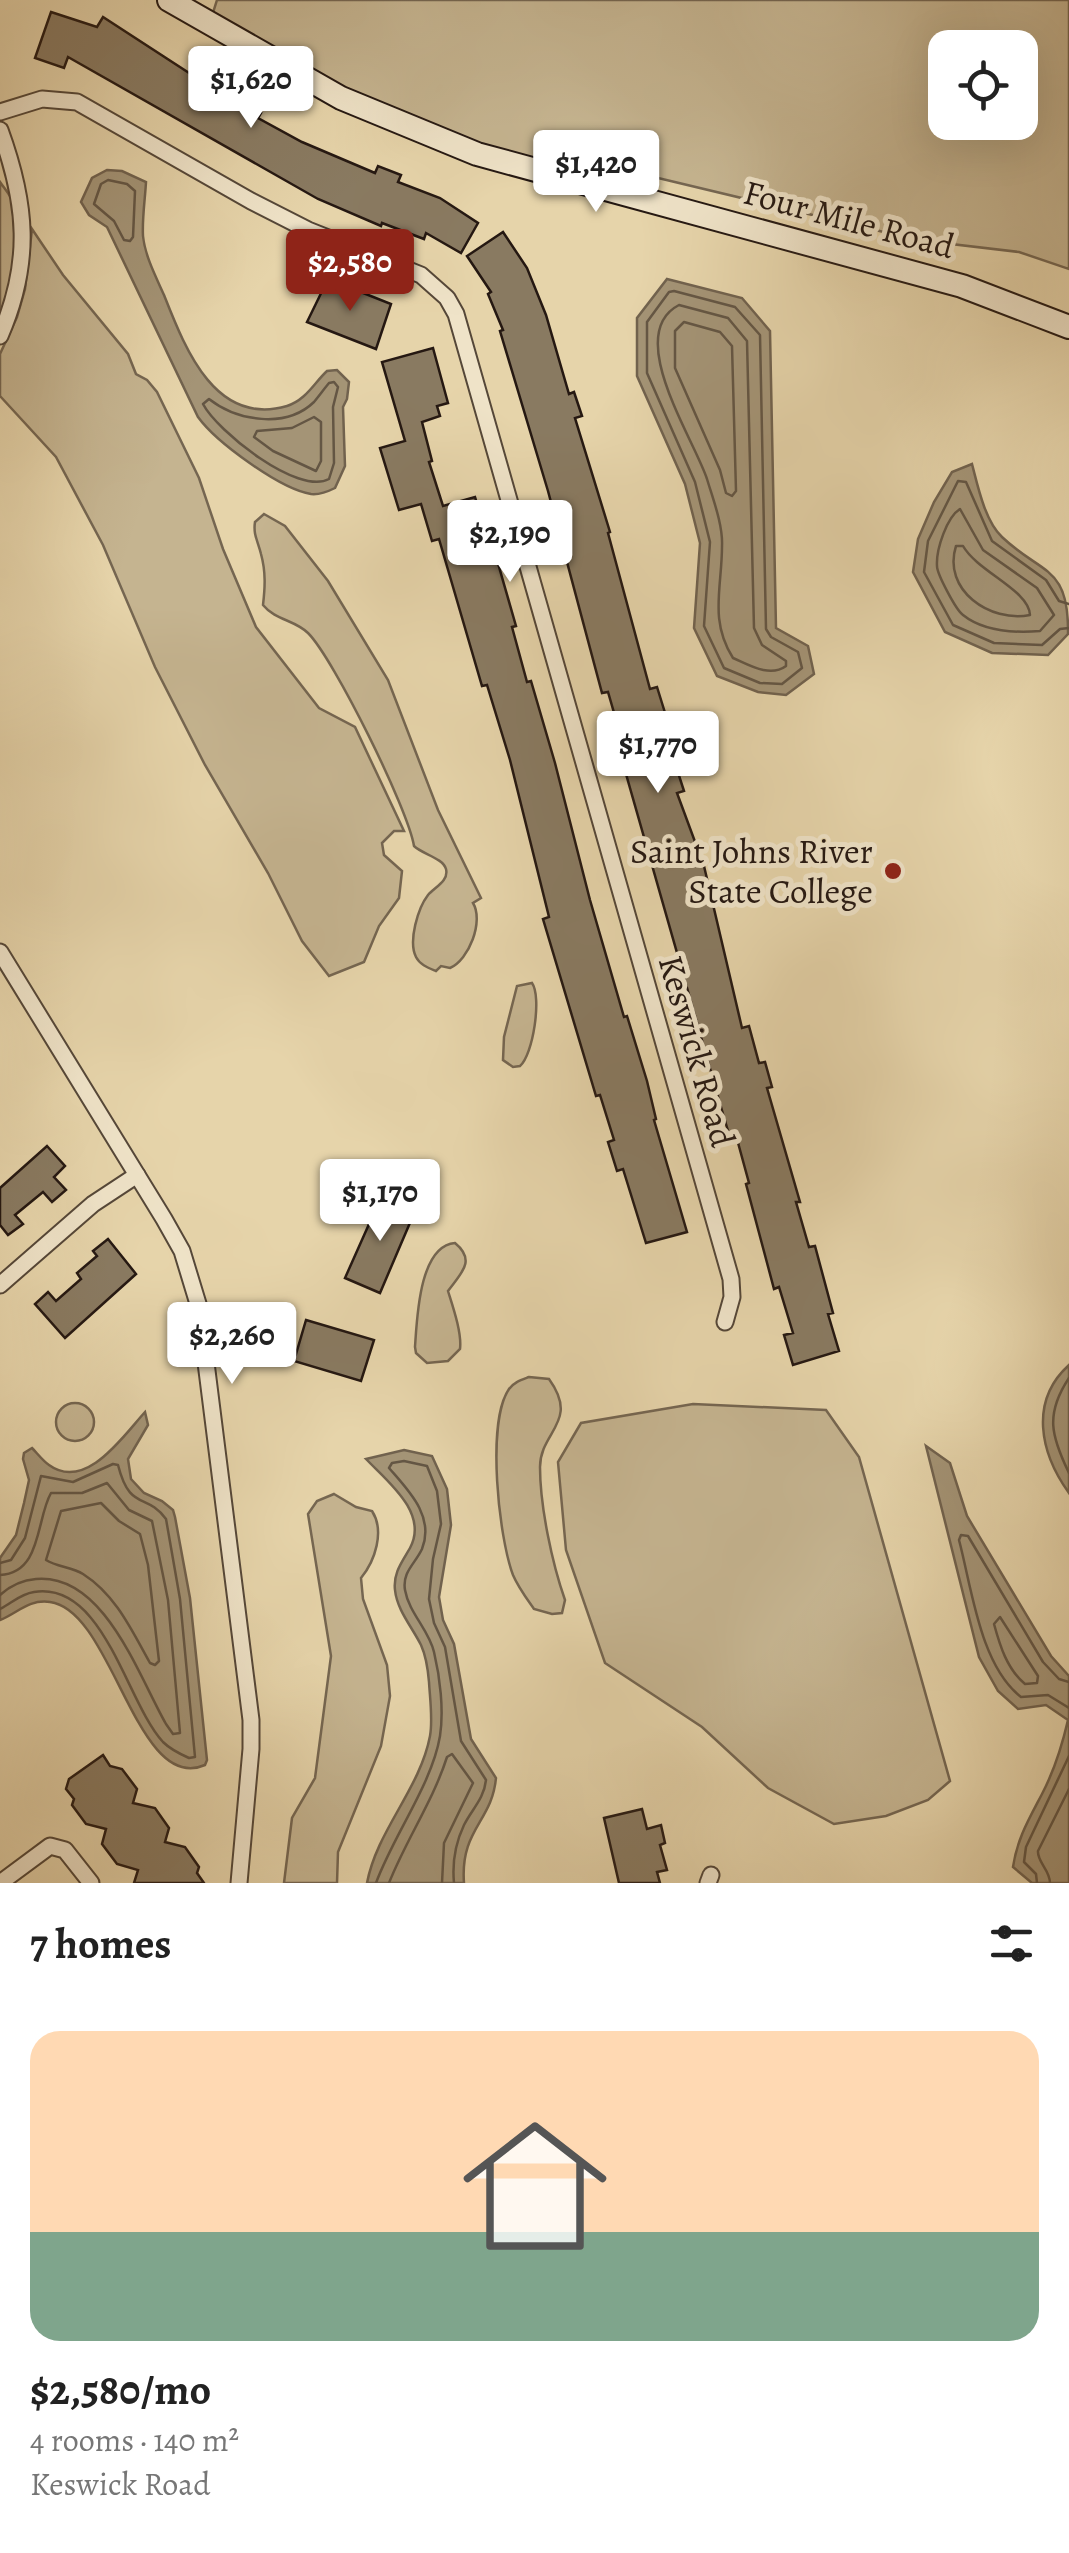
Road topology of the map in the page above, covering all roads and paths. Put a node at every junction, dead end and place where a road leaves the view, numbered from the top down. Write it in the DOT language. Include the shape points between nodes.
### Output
graph roads {
  1 [pos="169,0"];
  2 [pos="0,112"];
  3 [pos="0,130"];
  4 [pos="1069,326"];
  5 [pos="0,336"];
  6 [pos="0,952"];
  7 [pos="137,1176"];
  8 [pos="0,1286"];
  9 [pos="725,1322"];
  10 [pos="0,1882"];
  11 [pos="91,1883"];
  12 [pos="239,1883"];
  1 -- 4 [label="main road, Four Mile Road" via="341,98 477,154 962,286"];
  2 -- 9 [label="street, Keswick Road" via="42,99 77,102 250,201 421,275 448,298 731,1279"];
  3 -- 5 [label="street" via="24,227 18,285"];
  6 -- 7 [label="street"];
  7 -- 8 [label="street" via="93,1204"];
  7 -- 12 [label="street" via="182,1251 200,1307 251,1720"];
  10 -- 11 [label="street" via="50,1846 65,1850"];
}
